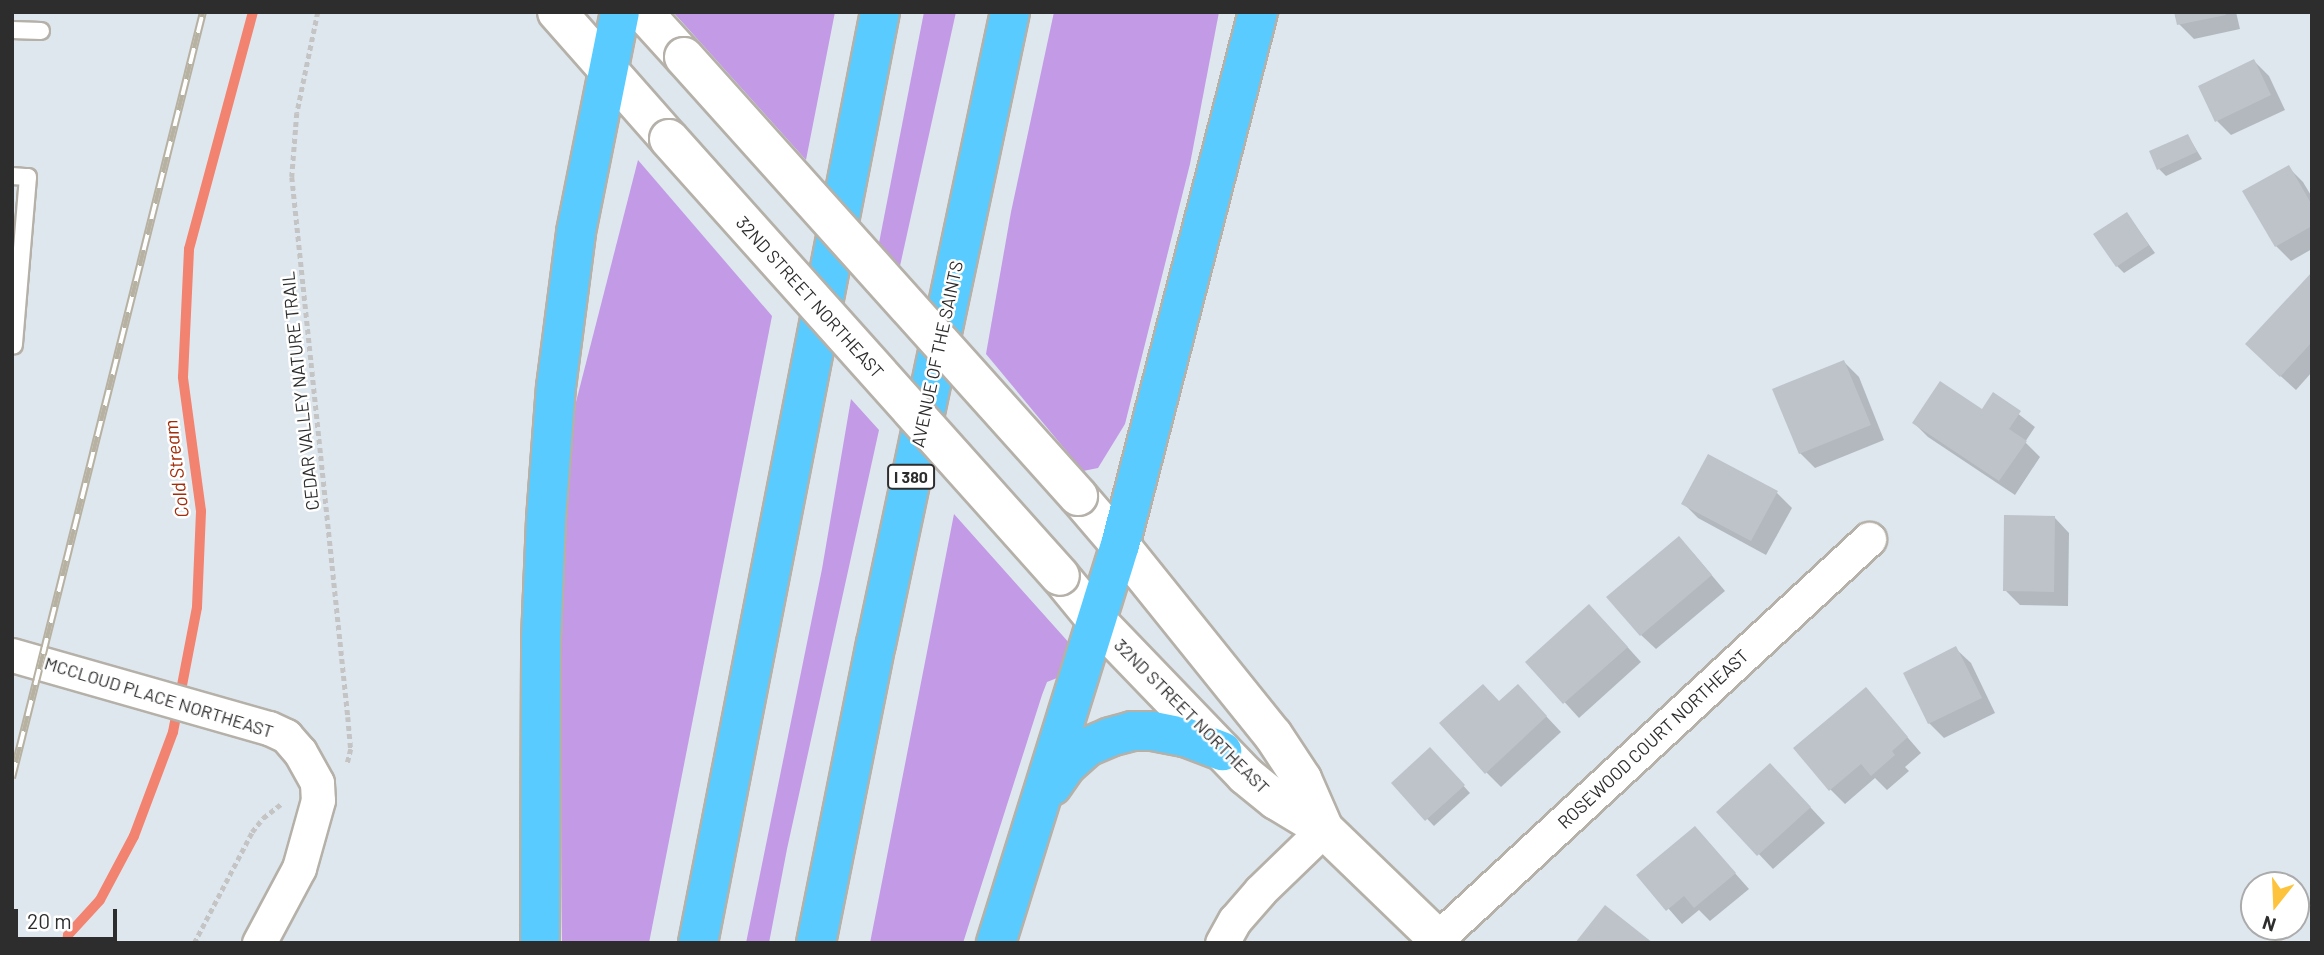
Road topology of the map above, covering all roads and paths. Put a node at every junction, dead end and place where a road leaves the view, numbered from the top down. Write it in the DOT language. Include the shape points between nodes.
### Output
graph roads {
  1 [pos="318,12"];
  2 [pos="557,12"];
  3 [pos="620,12"];
  4 [pos="643,12"];
  5 [pos="880,12"];
  6 [pos="1010,12"];
  7 [pos="1258,14"];
  8 [pos="12,30"];
  9 [pos="41,31"];
  10 [pos="610,72"];
  11 [pos="12,176"];
  12 [pos="14,345"];
  13 [pos="1869,539"];
  14 [pos="1120,545"];
  15 [pos="1097,621"];
  16 [pos="12,655"];
  17 [pos="1222,751"];
  18 [pos="344,768"];
  19 [pos="287,801"];
  20 [pos="1040,802"];
  21 [pos="1324,829"];
  22 [pos="1440,941"];
  23 [pos="194,943"];
  24 [pos="259,943"];
  25 [pos="540,943"];
  26 [pos="698,943"];
  27 [pos="816,943"];
  28 [pos="996,943"];
  29 [pos="1222,943"];
  1 -- 18 [label="path, CEDAR VALLEY NATURE TRAIL" via="296,113 292,177 351,749"];
  2 -- 10 [label="main road, 32ND STREET NORTHEAST"];
  3 -- 10 [label="highway"];
  4 -- 14 [label="main road, 32ND STREET NORTHEAST, bridge"];
  5 -- 26 [label="highway"];
  6 -- 27 [label="highway, AVENUE OF THE SAINTS / I 380"];
  7 -- 14 [label="highway"];
  8 -- 9 [label="lane"];
  10 -- 15 [label="main road, 32ND STREET NORTHEAST, bridge"];
  10 -- 25 [label="highway" via="567,292 548,492 541,639"];
  11 -- 12 [label="lane" via="28,177"];
  13 -- 22 [label="street, ROSEWOOD COURT NORTHEAST"];
  14 -- 15 [label="highway"];
  14 -- 21 [label="main road, 32ND STREET NORTHEAST" via="1273,735 1301,779"];
  15 -- 17 [label="main road, 32ND STREET NORTHEAST"];
  15 -- 20 [label="highway"];
  16 -- 24 [label="street, MCCLOUD PLACE NORTHEAST" via="249,721 286,736 311,768 318,800 307,847"];
  17 -- 20 [label="highway" via="1153,731 1110,737 1087,747 1066,766"];
  17 -- 21 [label="main road, 32ND STREET NORTHEAST" via="1276,800"];
  19 -- 23 [label="path" via="262,818 252,832"];
  20 -- 28 [label="highway"];
  21 -- 22 [label="main road"];
  21 -- 29 [label="street" via="1260,891"];
}
